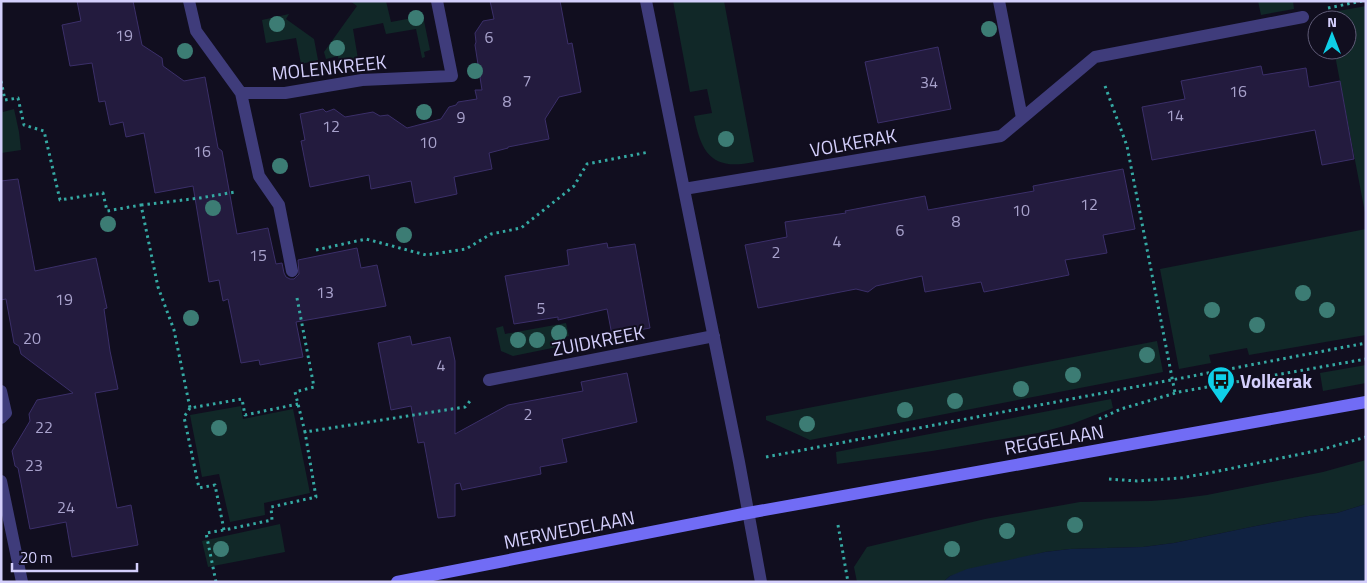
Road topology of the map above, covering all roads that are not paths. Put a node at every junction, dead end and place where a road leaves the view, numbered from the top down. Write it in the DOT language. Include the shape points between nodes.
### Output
graph roads {
  1 [pos="189,1"];
  2 [pos="437,1"];
  3 [pos="646,1"];
  4 [pos="999,1"];
  5 [pos="1303,17"];
  6 [pos="241,93"];
  7 [pos="1022,118"];
  8 [pos="684,189"];
  9 [pos="292,271"];
  10 [pos="714,336"];
  11 [pos="489,380"];
  12 [pos="1,392"];
  13 [pos="1366,402"];
  14 [pos="1,418"];
  15 [pos="1,482"];
  16 [pos="748,512"];
  17 [pos="22,582"];
  18 [pos="397,582"];
  19 [pos="761,582"];
  1 -- 6 [label="street" via="196,31"];
  2 -- 6 [label="street, MOLENKREEK" via="452,76 362,80 286,93"];
  3 -- 8 [label="street"];
  4 -- 7 [label="street"];
  5 -- 7 [label="street, VOLKERAK" via="1095,57"];
  6 -- 9 [label="street" via="259,176 279,205"];
  7 -- 8 [label="street, VOLKERAK" via="1001,136"];
  8 -- 10 [label="street"];
  10 -- 11 [label="street, ZUIDKREEK"];
  10 -- 16 [label="street"];
  12 -- 14 [label="street" via="6,413"];
  13 -- 16 [label="street, REGGELAAN"];
  15 -- 17 [label="street"];
  16 -- 18 [label="street, MERWEDELAAN"];
  16 -- 19 [label="street"];
}
